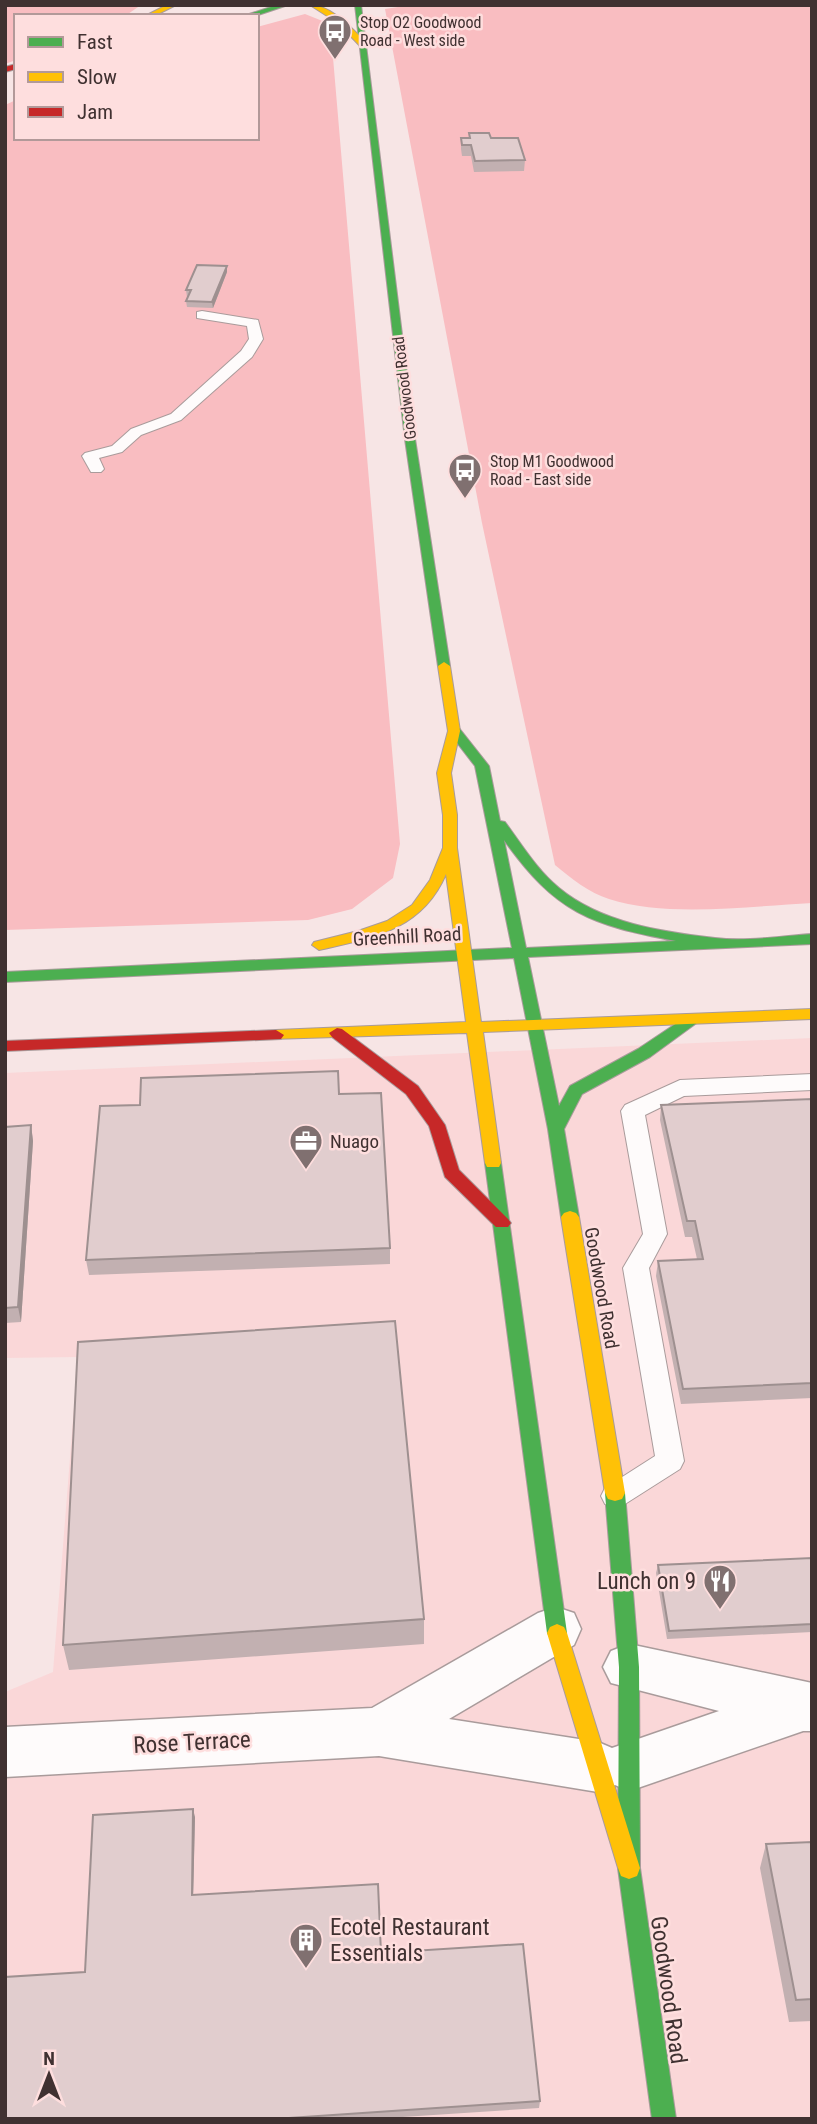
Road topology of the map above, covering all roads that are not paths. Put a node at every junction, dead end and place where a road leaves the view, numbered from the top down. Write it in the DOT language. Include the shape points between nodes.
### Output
graph roads {
  1 [pos="184,5"];
  2 [pos="285,5"];
  3 [pos="313,5"];
  4 [pos="362,7"];
  5 [pos="161,10"];
  6 [pos="253,14"];
  7 [pos="363,44"];
  8 [pos="202,315"];
  9 [pos="96,469"];
  10 [pos="454,731"];
  11 [pos="493,815"];
  12 [pos="450,848"];
  13 [pos="812,939"];
  14 [pos="715,943"];
  15 [pos="520,952"];
  16 [pos="465,954"];
  17 [pos="200,967"];
  18 [pos="5,976"];
  19 [pos="812,1014"];
  20 [pos="694,1019"];
  21 [pos="535,1025"];
  22 [pos="475,1028"];
  23 [pos="337,1033"];
  24 [pos="5,1046"];
  25 [pos="812,1082"];
  26 [pos="556,1129"];
  27 [pos="502,1223"];
  28 [pos="615,1496"];
  29 [pos="556,1629"];
  30 [pos="629,1667"];
  31 [pos="807,1707"];
  32 [pos="379,1732"];
  33 [pos="5,1752"];
  34 [pos="613,1767"];
  35 [pos="629,1868"];
  36 [pos="664,2119"];
  1 -- 5 [label="main road"];
  2 -- 6 [label="main road"];
  3 -- 7 [label="main road"];
  4 -- 7 [label="main road, Goodwood Road"];
  7 -- 10 [label="main road, Goodwood Road" via="410,439"];
  8 -- 9 [label="lane" via="253,323 256,339 247,354 176,417 136,432 117,449 90,456"];
  10 -- 11 [label="main road, Goodwood Road" via="482,766"];
  10 -- 12 [label="main road, Goodwood Road" via="444,773"];
  11 -- 14 [label="main road" via="535,873 568,902 607,920"];
  11 -- 15 [label="main road, Goodwood Road"];
  12 -- 16 [label="main road, Goodwood Road"];
  12 -- 17 [label="main road" via="426,900 405,916 341,940"];
  13 -- 14 [label="main road, Greenhill Road"];
  14 -- 15 [label="main road, Greenhill Road"];
  15 -- 16 [label="main road, Greenhill Road"];
  15 -- 21 [label="main road, Goodwood Road"];
  16 -- 17 [label="main road, Greenhill Road"];
  16 -- 22 [label="main road, Goodwood Road"];
  17 -- 18 [label="main road, Greenhill Road"];
  19 -- 20 [label="main road"];
  20 -- 21 [label="main road"];
  20 -- 26 [label="main road" via="576,1090"];
  21 -- 22 [label="main road"];
  21 -- 26 [label="main road, Goodwood Road"];
  22 -- 23 [label="main road"];
  22 -- 27 [label="main road, Goodwood Road"];
  23 -- 24 [label="main road"];
  23 -- 27 [label="main road" via="412,1090 437,1125 451,1173"];
  25 -- 28 [label="lane" via="680,1088 633,1111 655,1234 636,1268 670,1461"];
  26 -- 28 [label="main road, Goodwood Road"];
  27 -- 29 [label="main road, Goodwood Road"];
  28 -- 30 [label="main road, Goodwood Road"];
  29 -- 32 [label="street, Rose Terrace"];
  29 -- 34 [label="main road, Goodwood Road"];
  30 -- 31 [label="street, Rose Terrace"];
  30 -- 34 [label="main road, Goodwood Road"];
  31 -- 34 [label="street, Rose Terrace"];
  32 -- 33 [label="street, Rose Terrace"];
  32 -- 34 [label="street, Rose Terrace"];
  34 -- 35 [label="main road, Goodwood Road"];
  34 -- 35 [label="main road, Goodwood Road"];
  35 -- 36 [label="main road, Goodwood Road"];
}
